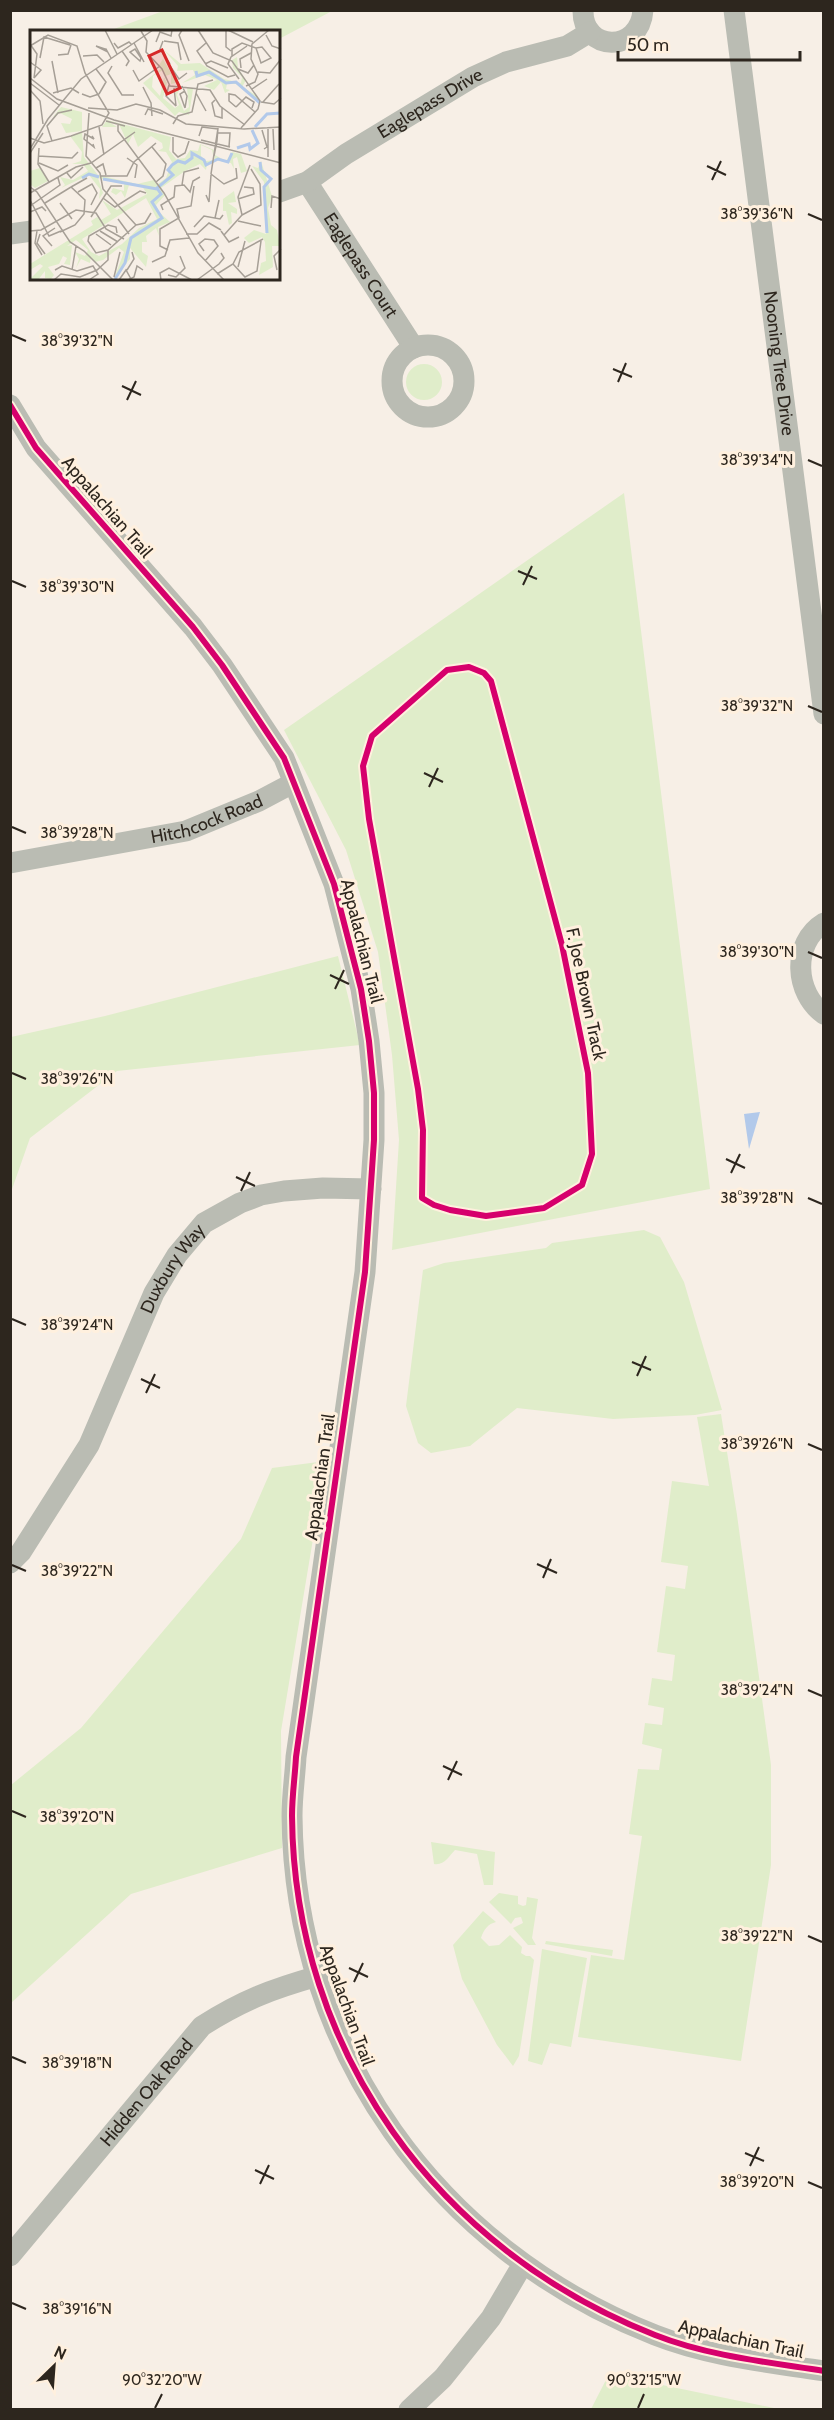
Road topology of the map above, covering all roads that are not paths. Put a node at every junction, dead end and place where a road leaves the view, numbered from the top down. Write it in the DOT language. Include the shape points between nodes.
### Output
graph roads {
  1 [pos="583,10"];
  2 [pos="643,10"];
  3 [pos="734,10"];
  4 [pos="590,32"];
  5 [pos="307,182"];
  6 [pos="280,192"];
  7 [pos="30,231"];
  8 [pos="10,234"];
  9 [pos="414,348"];
  10 [pos="10,405"];
  11 [pos="824,714"];
  12 [pos="293,783"];
  13 [pos="10,863"];
  14 [pos="824,923"];
  15 [pos="824,1014"];
  16 [pos="371,1189"];
  17 [pos="10,1563"];
  18 [pos="318,1976"];
  19 [pos="10,2256"];
  20 [pos="523,2264"];
  21 [pos="824,2370"];
  22 [pos="409,2409"];
  1 -- 4 [label="street"];
  2 -- 4 [label="street" via="637,32 629,38 608,42"];
  3 -- 11 [label="street, Nooning Tree Drive"];
  4 -- 5 [label="street, Eaglepass Drive" via="567,46 506,62 473,77 355,148"];
  5 -- 6 [label="street, Eaglepass Drive"];
  5 -- 9 [label="street, Eaglepass Court"];
  7 -- 8 [label="street"];
  10 -- 12 [label="street, Appalachian Trail" via="36,448 222,665 284,758"];
  12 -- 13 [label="street, Hitchcock Road" via="186,831"];
  12 -- 16 [label="street, Appalachian Trail" via="334,884 361,989 374,1093"];
  14 -- 15 [label="street" via="805,945 800,976 811,1003"];
  16 -- 17 [label="street, Duxbury Way" via="323,1188 261,1195 204,1223 177,1255 154,1293 89,1445 21,1552"];
  16 -- 18 [label="street, Appalachian Trail" via="364,1272 296,1757 292,1815 302,1915"];
  18 -- 19 [label="street, Hidden Oak Road" via="267,1991 202,2026"];
  18 -- 20 [label="street, Appalachian Trail" via="344,2049 387,2126 449,2200"];
  20 -- 21 [label="street, Appalachian Trail" via="602,2313 657,2336 705,2350"];
  20 -- 22 [label="street" via="491,2318 443,2378"];
}
